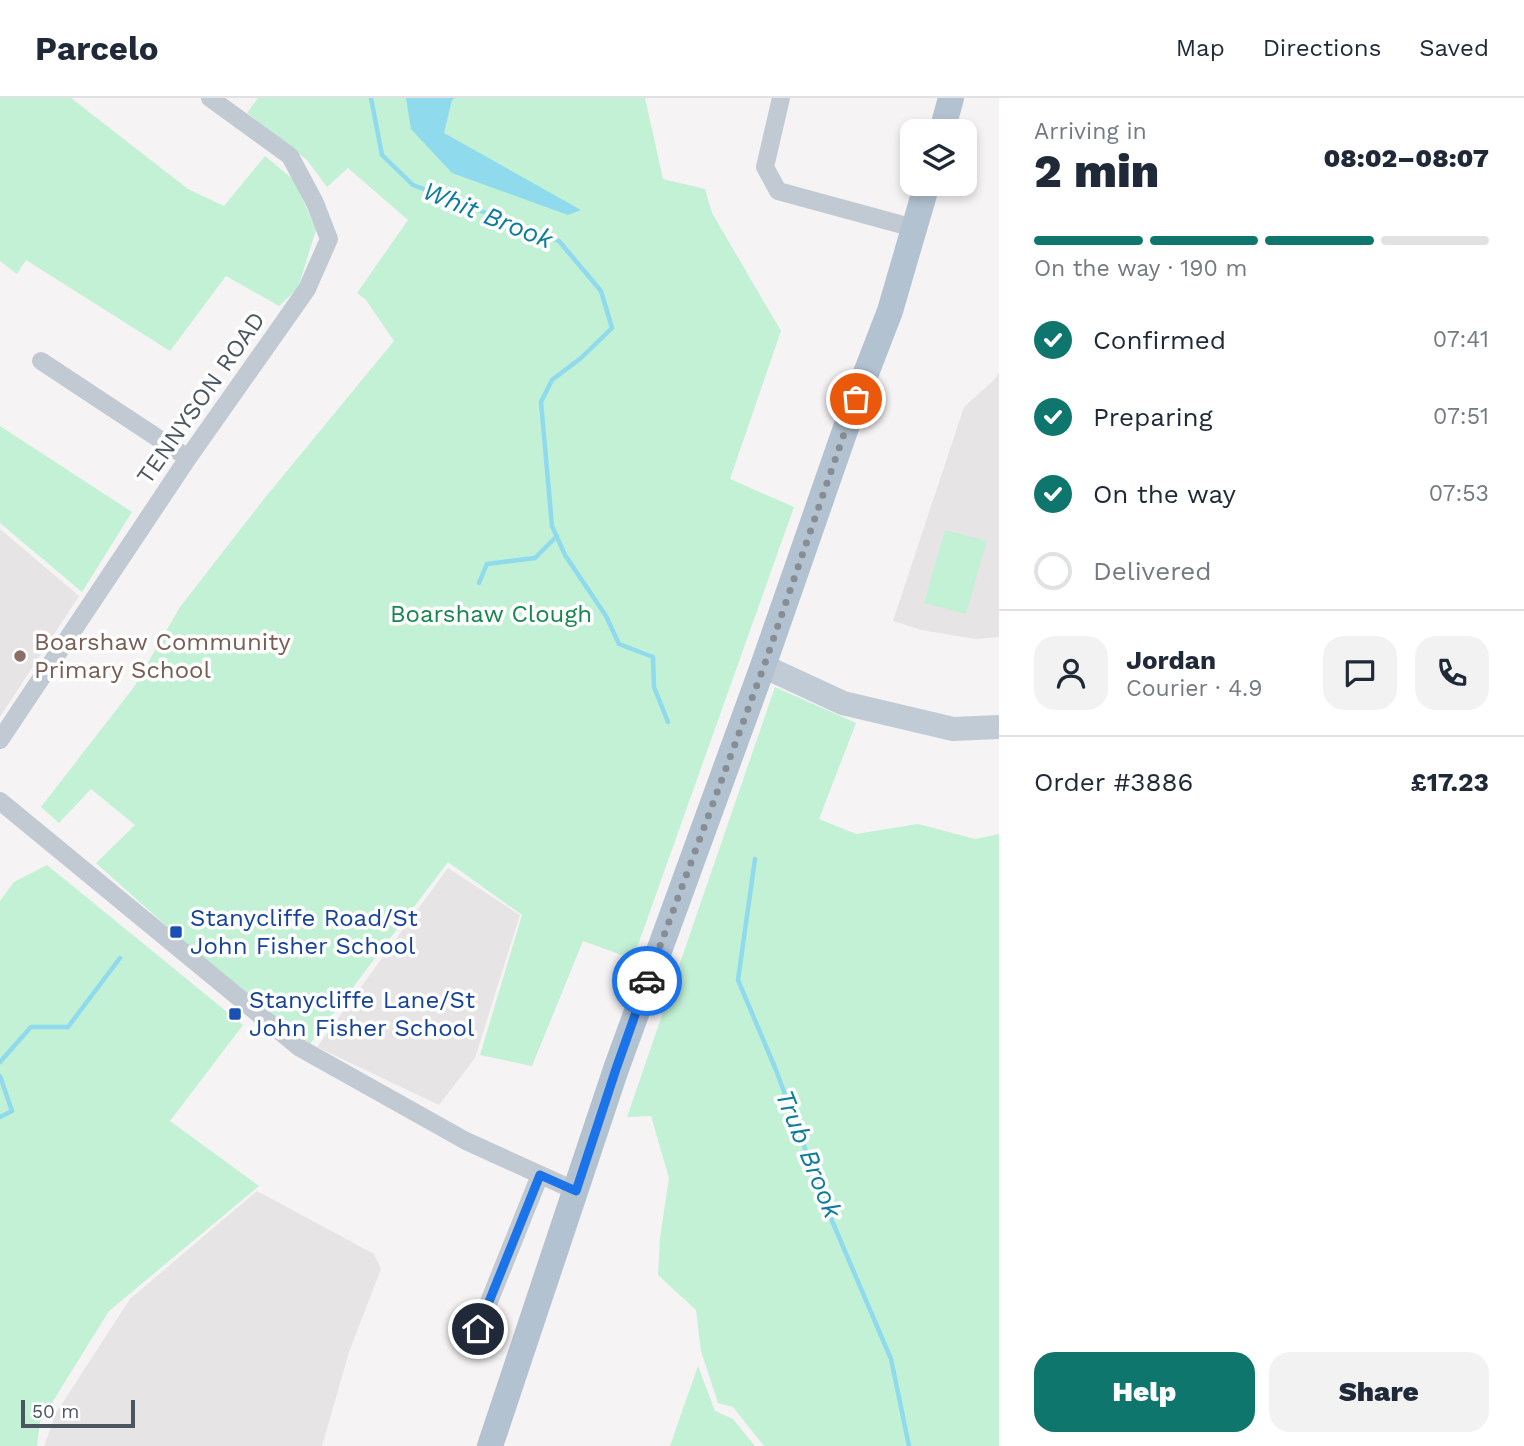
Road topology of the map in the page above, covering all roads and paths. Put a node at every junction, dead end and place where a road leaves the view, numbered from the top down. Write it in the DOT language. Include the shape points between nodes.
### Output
graph roads {
  1 [pos="210,98"];
  2 [pos="781,98"];
  3 [pos="951,98"];
  4 [pos="945,119"];
  5 [pos="923,196"];
  6 [pos="914,228"];
  7 [pos="41,361"];
  8 [pos="188,458"];
  9 [pos="764,666"];
  10 [pos="999,727"];
  11 [pos="0,740"];
  12 [pos="0,801"];
  13 [pos="540,1175"];
  14 [pos="576,1191"];
  15 [pos="478,1329"];
  16 [pos="490,1446"];
  1 -- 8 [label="street, TENNYSON ROAD" via="290,156 329,239 307,289"];
  2 -- 6 [label="street" via="765,167 778,191"];
  3 -- 4 [label="main road"];
  5 -- 6 [label="main road"];
  6 -- 9 [label="main road" via="890,311"];
  7 -- 8 [label="street"];
  8 -- 11 [label="street, TENNYSON ROAD"];
  9 -- 10 [label="street" via="843,703 953,729"];
  9 -- 14 [label="main road"];
  12 -- 13 [label="street" via="300,1048 466,1141"];
  13 -- 14 [label="street"];
  13 -- 15 [label="street"];
  14 -- 16 [label="main road"];
}
